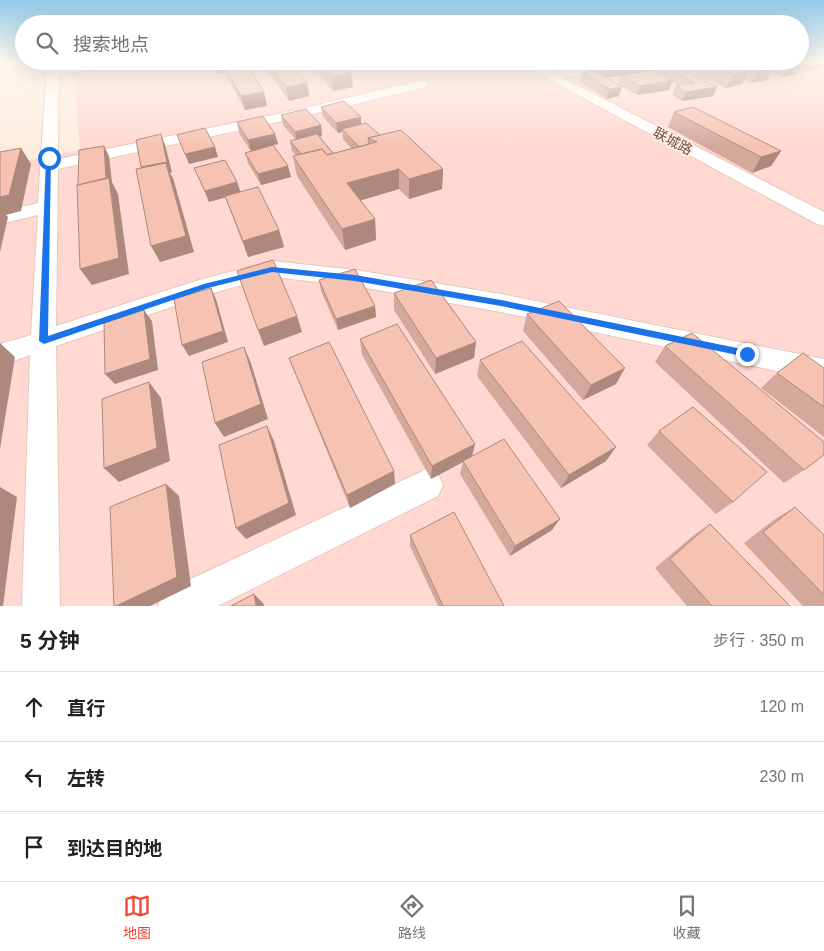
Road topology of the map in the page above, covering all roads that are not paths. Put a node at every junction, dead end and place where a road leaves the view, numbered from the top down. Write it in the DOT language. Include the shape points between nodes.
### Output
graph roads {
  1 [pos="52,90"];
  2 [pos="396,90"];
  3 [pos="577,90"];
  4 [pos="29,162"];
  5 [pos="48,162"];
  6 [pos="48,207"];
  7 [pos="0,218"];
  8 [pos="824,220"];
  9 [pos="44,341"];
  10 [pos="0,356"];
  11 [pos="824,370"];
  12 [pos="427,485"];
  13 [pos="41,606"];
  14 [pos="177,606"];
  1 -- 5 [label="street"];
  2 -- 5 [label="street" via="292,116"];
  3 -- 8 [label="street, 联城路"];
  4 -- 5 [label="street"];
  5 -- 6 [label="street"];
  6 -- 7 [label="street"];
  6 -- 9 [label="street"];
  9 -- 10 [label="street"];
  9 -- 11 [label="street" via="207,286 272,269 355,278 501,303"];
  9 -- 13 [label="street"];
  12 -- 14 [label="street"];
}
